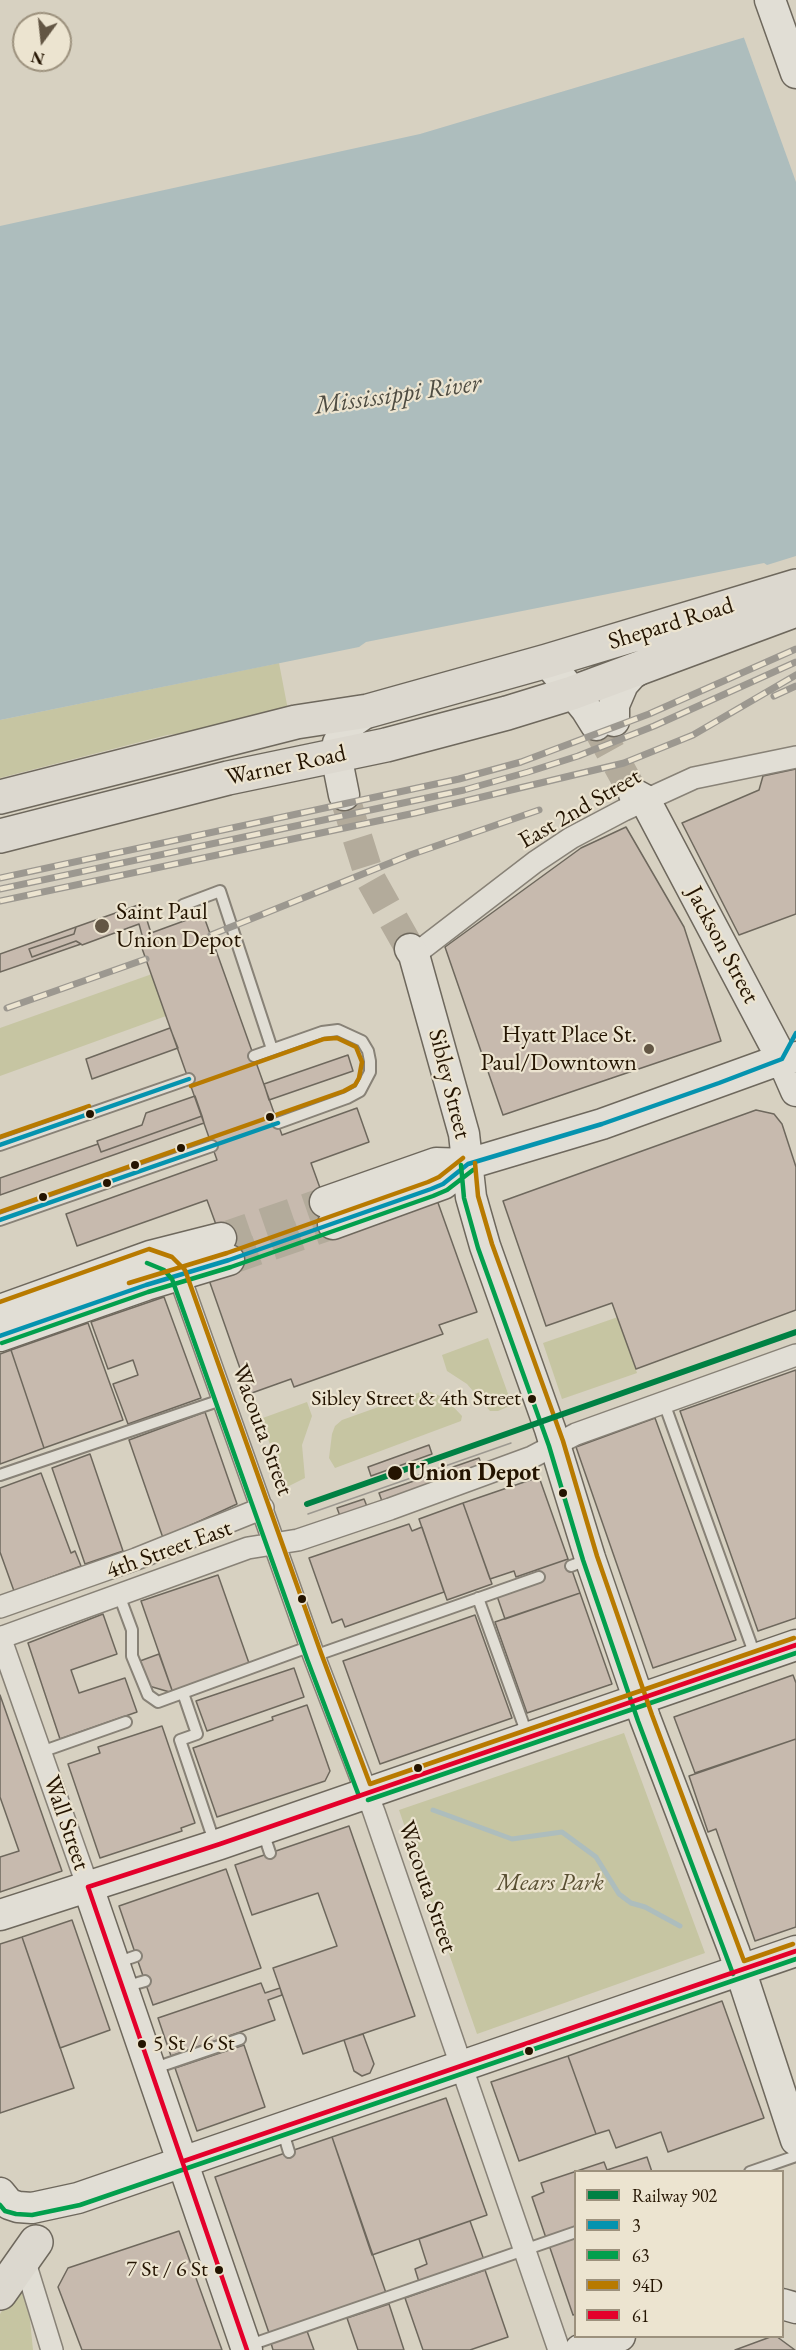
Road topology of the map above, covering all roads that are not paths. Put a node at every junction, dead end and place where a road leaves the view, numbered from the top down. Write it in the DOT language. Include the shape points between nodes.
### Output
graph roads {
  1 [pos="770,0"];
  2 [pos="796,73"];
  3 [pos="796,586"];
  4 [pos="796,610"];
  5 [pos="547,661"];
  6 [pos="648,663"];
  7 [pos="572,693"];
  8 [pos="368,711"];
  9 [pos="336,755"];
  10 [pos="796,758"];
  11 [pos="642,794"];
  12 [pos="344,795"];
  13 [pos="0,797"];
  14 [pos="0,836"];
  15 [pos="183,905"];
  16 [pos="412,952"];
  17 [pos="796,1033"];
  18 [pos="272,1049"];
  19 [pos="254,1056"];
  20 [pos="789,1058"];
  21 [pos="189,1079"];
  22 [pos="796,1091"];
  23 [pos="278,1123"];
  24 [pos="0,1145"];
  25 [pos="212,1146"];
  26 [pos="468,1164"];
  27 [pos="329,1213"];
  28 [pos="0,1220"];
  29 [pos="150,1256"];
  30 [pos="179,1275"];
  31 [pos="0,1310"];
  32 [pos="0,1336"];
  33 [pos="796,1356"];
  34 [pos="224,1399"];
  35 [pos="664,1403"];
  36 [pos="555,1444"];
  37 [pos="0,1475"];
  38 [pos="263,1508"];
  39 [pos="275,1544"];
  40 [pos="539,1577"];
  41 [pos="119,1595"];
  42 [pos="478,1598"];
  43 [pos="0,1607"];
  44 [pos="0,1638"];
  45 [pos="796,1645"];
  46 [pos="313,1651"];
  47 [pos="756,1658"];
  48 [pos="183,1693"];
  49 [pos="638,1699"];
  50 [pos="126,1722"];
  51 [pos="528,1737"];
  52 [pos="41,1752"];
  53 [pos="366,1793"];
  54 [pos="216,1845"];
  55 [pos="88,1887"];
  56 [pos="0,1916"];
  57 [pos="796,1951"];
  58 [pos="740,1971"];
  59 [pos="240,2039"];
  60 [pos="462,2066"];
  61 [pos="152,2069"];
  62 [pos="796,2140"];
  63 [pos="796,2156"];
  64 [pos="184,2161"];
  65 [pos="756,2170"];
  66 [pos="78,2198"];
  67 [pos="9,2200"];
  68 [pos="574,2233"];
  69 [pos="36,2242"];
  70 [pos="525,2250"];
  71 [pos="0,2293"];
  72 [pos="617,2338"];
  73 [pos="246,2348"];
  74 [pos="52,2350"];
  75 [pos="559,2350"];
  76 [pos="580,2350"];
  1 -- 2 [label="main road"];
  3 -- 5 [label="highway, Shepard Road"];
  4 -- 6 [label="highway, Shepard Road"];
  5 -- 7 [label="main road"];
  5 -- 8 [label="highway, Warner Road"];
  6 -- 7 [label="highway, Shepard Road"];
  6 -- 7 [label="main road" via="623,684 605,723"];
  7 -- 9 [label="highway, Warner Road" via="430,734"];
  8 -- 9 [label="main road" via="348,725"];
  8 -- 13 [label="highway, Warner Road" via="296,722"];
  9 -- 12 [label="main road"];
  9 -- 14 [label="highway, Warner Road"];
  10 -- 11 [label="street, East 2nd Street" via="694,778"];
  11 -- 16 [label="street, East 2nd Street" via="534,862"];
  11 -- 20 [label="main road, Jackson Street"];
  15 -- 18 [label="lane" via="220,891"];
  16 -- 26 [label="main road, Sibley Street" via="464,1134"];
  17 -- 20 [label="main road"];
  18 -- 19 [label="lane"];
  18 -- 23 [label="lane" via="338,1030 362,1041 370,1061 370,1072 360,1091"];
  20 -- 22 [label="main road, Jackson Street"];
  20 -- 26 [label="main road" via="652,1108"];
  21 -- 24 [label="lane"];
  25 -- 28 [label="lane"];
  26 -- 27 [label="main road" via="443,1184"];
  26 -- 36 [label="main road, Sibley Street" via="471,1197 485,1246"];
  29 -- 30 [label="street" via="168,1264"];
  29 -- 30 [label="main road" via="225,1249"];
  29 -- 31 [label="main road"];
  30 -- 32 [label="main road"];
  30 -- 34 [label="street, Wacouta Street"];
  33 -- 35 [label="street, 4th Street East"];
  34 -- 37 [label="lane"];
  34 -- 38 [label="street, Wacouta Street"];
  35 -- 36 [label="street, 4th Street East"];
  35 -- 47 [label="lane"];
  36 -- 39 [label="street, 4th Street East" via="532,1457 390,1509"];
  36 -- 49 [label="main road, Sibley Street" via="580,1562"];
  38 -- 39 [label="street, Wacouta Street"];
  38 -- 43 [label="street, 4th Street East"];
  39 -- 41 [label="street, 4th Street East" via="248,1548"];
  39 -- 46 [label="street, Wacouta Street"];
  40 -- 42 [label="lane"];
  41 -- 44 [label="street, 4th Street East"];
  41 -- 48 [label="lane" via="132,1630 132,1656 148,1695 158,1702"];
  42 -- 46 [label="lane"];
  42 -- 51 [label="lane"];
  44 -- 52 [label="street, Wall Street"];
  45 -- 47 [label="main road"];
  46 -- 48 [label="lane"];
  46 -- 53 [label="street, Wacouta Street"];
  47 -- 49 [label="main road"];
  48 -- 54 [label="lane" via="196,1734 180,1740"];
  49 -- 51 [label="main road"];
  49 -- 58 [label="main road, Sibley Street"];
  50 -- 52 [label="lane"];
  51 -- 53 [label="main road"];
  52 -- 55 [label="street, Wall Street"];
  53 -- 54 [label="main road" via="266,1841"];
  53 -- 60 [label="street, Wacouta Street"];
  54 -- 55 [label="main road"];
  55 -- 56 [label="main road"];
  55 -- 61 [label="main road, Wall Street" via="130,1972"];
  57 -- 58 [label="main road"];
  58 -- 60 [label="main road"];
  58 -- 62 [label="main road, Sibley Street"];
  59 -- 61 [label="lane"];
  60 -- 64 [label="main road" via="285,2140"];
  60 -- 70 [label="street, Wacouta Street"];
  61 -- 64 [label="main road, Wall Street"];
  63 -- 65 [label="lane"];
  64 -- 66 [label="main road"];
  64 -- 73 [label="main road, Wall Street"];
  66 -- 67 [label="main road" via="32,2208"];
  66 -- 69 [label="main road"];
  68 -- 70 [label="lane"];
  69 -- 71 [label="highway"];
  69 -- 74 [label="street" via="27,2270"];
  70 -- 73 [label="lane"];
  70 -- 75 [label="street, Wacouta Street"];
  72 -- 76 [label="main road"];
}
